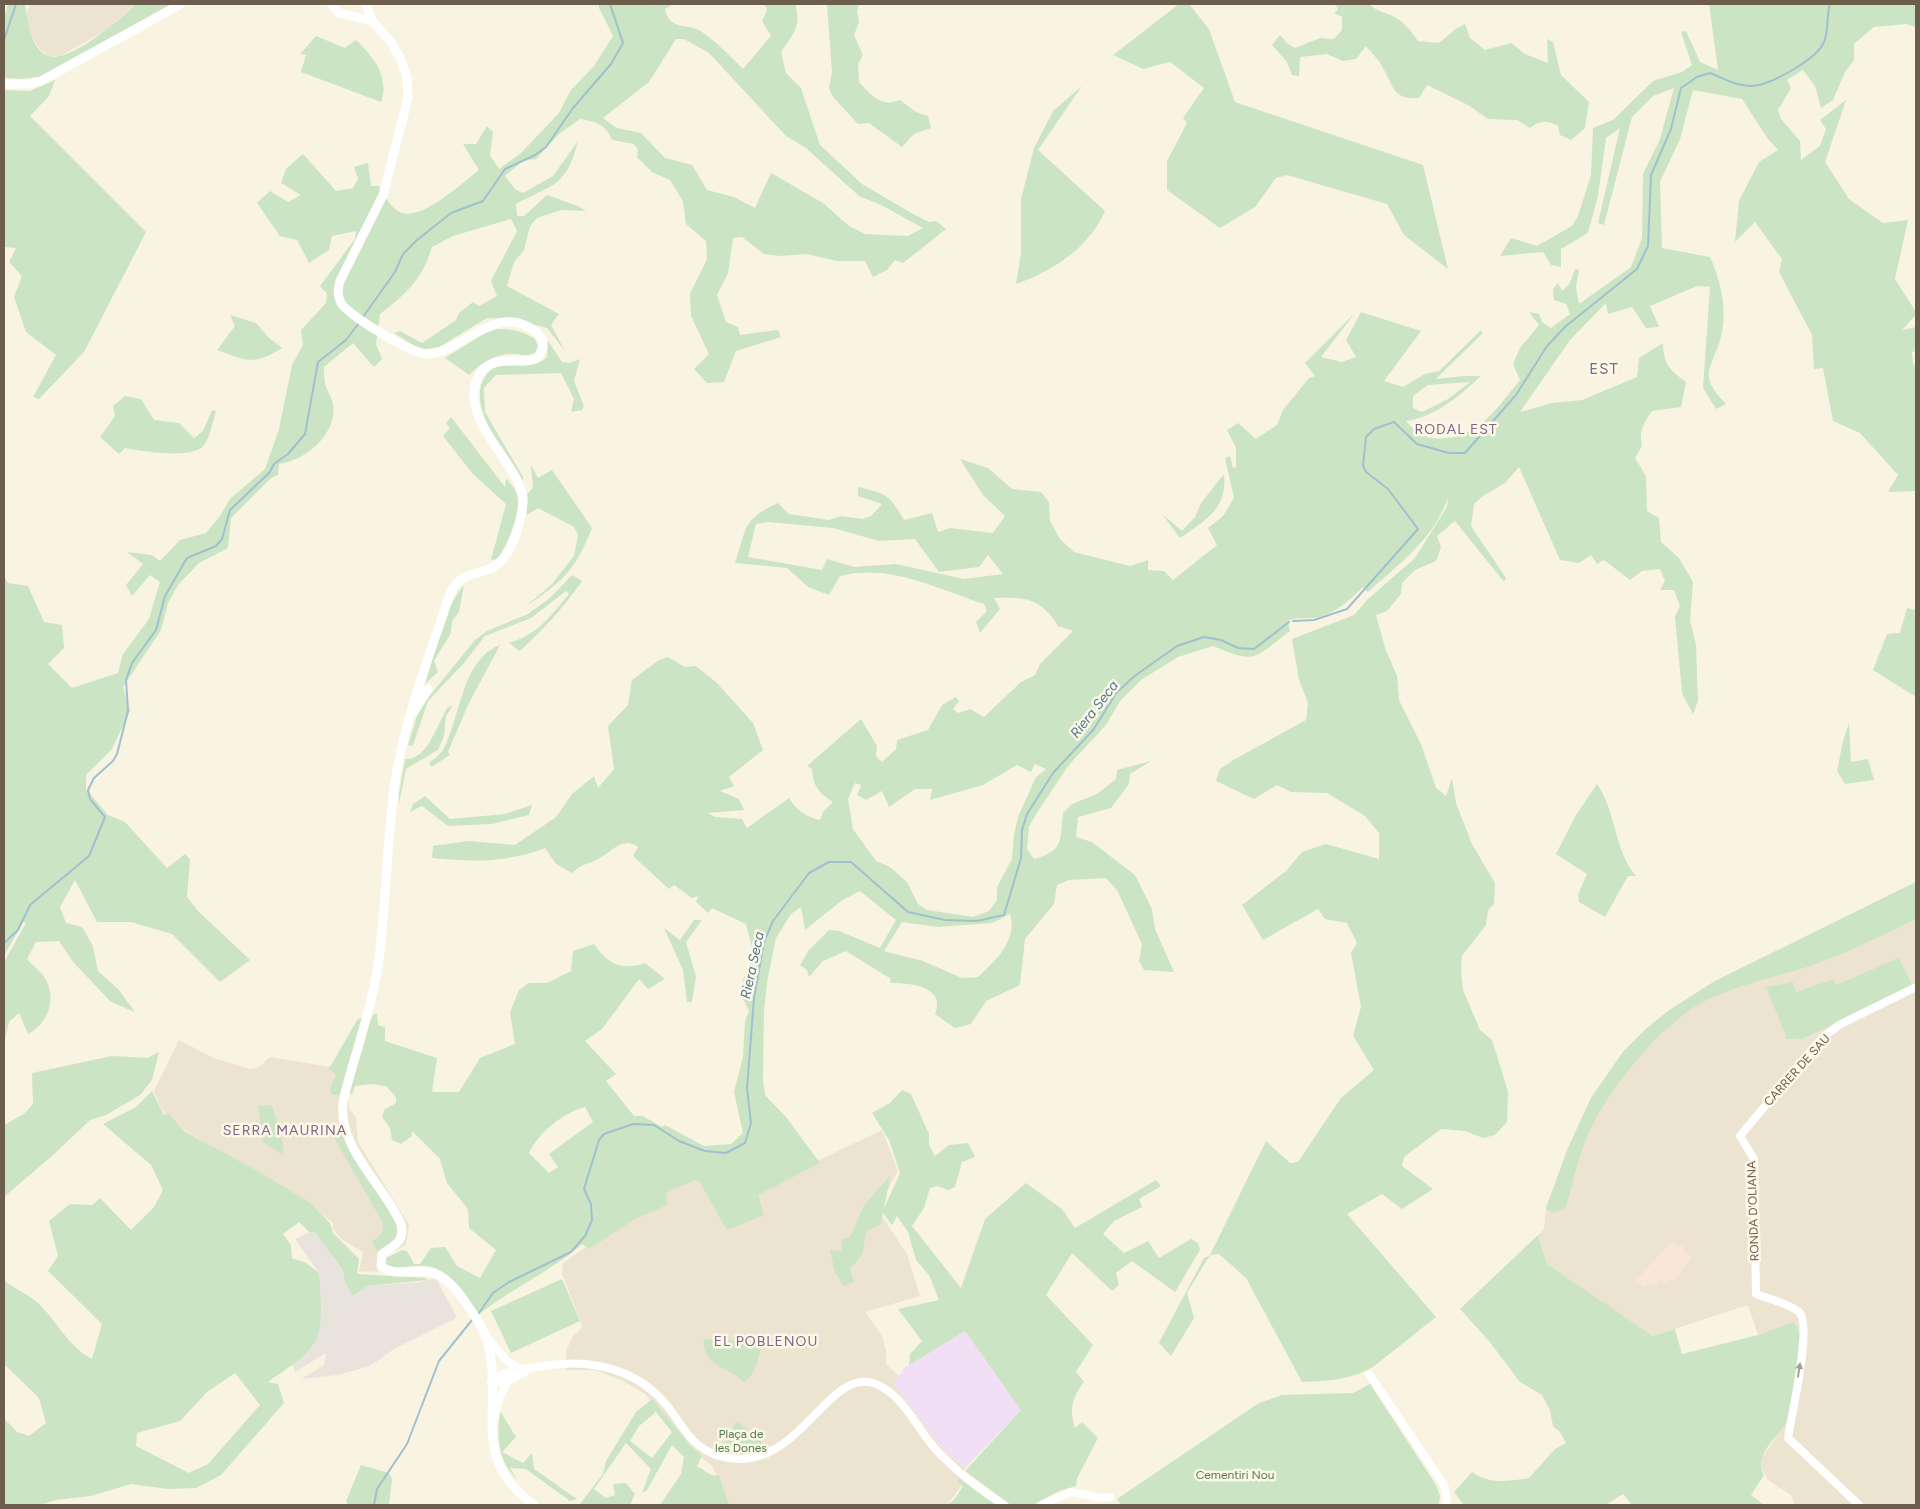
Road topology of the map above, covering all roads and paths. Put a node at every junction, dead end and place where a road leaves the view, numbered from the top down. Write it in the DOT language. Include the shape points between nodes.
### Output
graph roads {
  1 [pos="181,4"];
  2 [pos="331,4"];
  3 [pos="366,4"];
  4 [pos="352,14"];
  5 [pos="372,21"];
  6 [pos="4,84"];
  7 [pos="428,689"];
  8 [pos="410,718"];
  9 [pos="1916,987"];
  10 [pos="1740,1136"];
  11 [pos="484,1334"];
  12 [pos="532,1368"];
  13 [pos="520,1369"];
  14 [pos="1369,1374"];
  15 [pos="491,1381"];
  16 [pos="508,1381"];
  17 [pos="492,1434"];
  18 [pos="1110,1497"];
  19 [pos="534,1505"];
  20 [pos="1004,1505"];
  21 [pos="1041,1505"];
  22 [pos="1447,1505"];
  23 [pos="1859,1505"];
  1 -- 6 [label="main road" via="41,81"];
  2 -- 4 [label="main road" via="339,13"];
  3 -- 4 [label="main road"];
  3 -- 5 [label="main road"];
  4 -- 5 [label="main road"];
  5 -- 8 [label="main road" via="400,58 407,77 408,98 382,195 340,281 340,301 352,314 420,353 442,351 484,327 499,324 531,329 543,342 542,351 536,358 495,362 485,368 476,380 473,396 476,410 520,488 523,506 503,560 466,577 453,589"];
  7 -- 8 [label="main road"];
  8 -- 11 [label="main road" via="394,792 377,968 341,1117 350,1141 402,1224 402,1239 382,1254 381,1266 393,1272 428,1272 445,1279 463,1298"];
  9 -- 10 [label="street, CARRER DE SAU" via="1839,1025 1822,1039"];
  23 -- 10 [label="street, RONDA D'OLIANA, one-way" via="1788,1438 1804,1340 1803,1320 1799,1312 1756,1294 1754,1159"];
  11 -- 13 [label="street" via="507,1361"];
  11 -- 15 [label="main road"];
  12 -- 13 [label="street"];
  12 -- 16 [label="street"];
  12 -- 20 [label="street" via="575,1362 602,1365 632,1376 646,1385 668,1408 686,1435 699,1447 734,1459 753,1458 781,1446 847,1386 863,1381 874,1384 889,1392 907,1410 942,1456"];
  13 -- 15 [label="street" via="505,1372"];
  14 -- 22 [label="street" via="1440,1478"];
  15 -- 16 [label="street" via="500,1384"];
  15 -- 17 [label="main road"];
  16 -- 17 [label="street" via="497,1407"];
  17 -- 19 [label="main road" via="496,1455 505,1474 514,1488"];
  18 -- 21 [label="street" via="1071,1492"];
}
